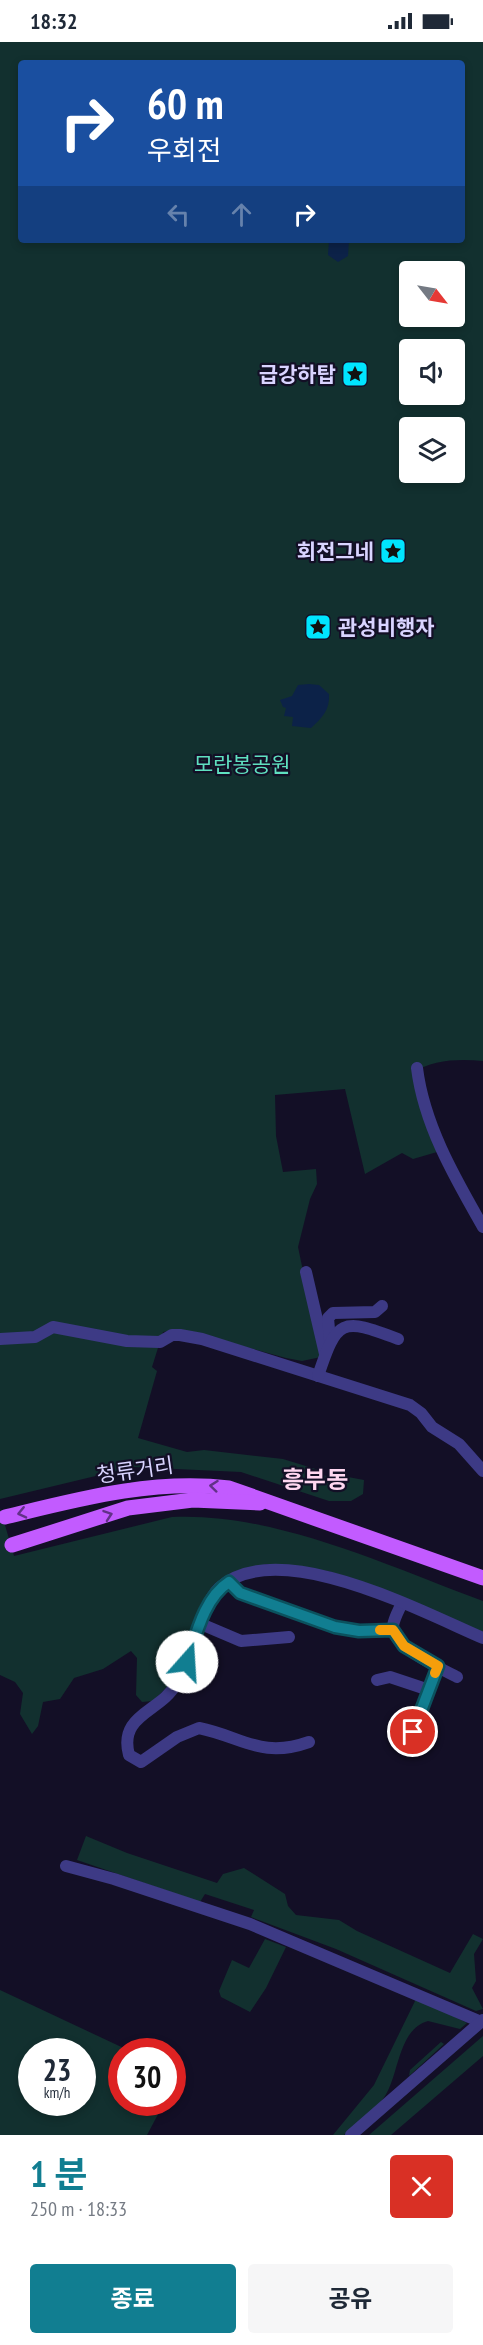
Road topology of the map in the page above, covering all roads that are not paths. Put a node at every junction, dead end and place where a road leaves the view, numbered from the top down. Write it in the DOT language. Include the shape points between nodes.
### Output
graph roads {
  1 [pos="417,1068"];
  2 [pos="483,1227"];
  3 [pos="306,1272"];
  4 [pos="382,1306"];
  5 [pos="0,1339"];
  6 [pos="330,1340"];
  7 [pos="398,1340"];
  8 [pos="325,1355"];
  9 [pos="318,1376"];
  10 [pos="483,1471"];
  11 [pos="269,1503"];
  12 [pos="5,1517"];
  13 [pos="12,1545"];
  14 [pos="483,1578"];
  15 [pos="229,1582"];
  16 [pos="402,1603"];
  17 [pos="201,1624"];
  18 [pos="393,1630"];
  19 [pos="289,1637"];
  20 [pos="483,1638"];
  21 [pos="438,1666"];
  22 [pos="457,1677"];
  23 [pos="377,1680"];
  24 [pos="429,1690"];
  25 [pos="309,1742"];
  26 [pos="402,1748"];
  27 [pos="66,1866"];
  28 [pos="482,2021"];
  29 [pos="351,2135"];
  1 -- 2 [label="street" via="440,1146"];
  3 -- 8 [label="street"];
  4 -- 6 [label="street" via="375,1312 333,1313 328,1318"];
  5 -- 9 [label="street" via="35,1337 53,1327 154,1343 180,1335"];
  6 -- 7 [label="street" via="338,1329 354,1325"];
  6 -- 8 [label="street"];
  8 -- 9 [label="street"];
  9 -- 10 [label="street" via="410,1405 432,1427 459,1444"];
  11 -- 12 [label="main road, 청류거리, one-way" via="229,1488 193,1484 124,1490"];
  13 -- 11 [label="main road, 청류거리, one-way" via="128,1508 164,1502"];
  11 -- 14 [label="main road, 청류거리"];
  15 -- 16 [label="street" via="258,1571 304,1572 339,1578"];
  15 -- 17 [label="street" via="210,1600"];
  15 -- 18 [label="street" via="240,1593 335,1627"];
  16 -- 18 [label="street"];
  16 -- 20 [label="street"];
  17 -- 19 [label="street" via="241,1641"];
  17 -- 25 [label="street" via="174,1688 129,1731 129,1755 146,1761 177,1737 199,1728 275,1750"];
  18 -- 21 [label="street" via="404,1646"];
  21 -- 22 [label="street"];
  21 -- 24 [label="street"];
  23 -- 24 [label="street" via="390,1677"];
  24 -- 26 [label="street" via="413,1732"];
  27 -- 28 [label="street" via="250,1924"];
  28 -- 29 [label="street"];
}
